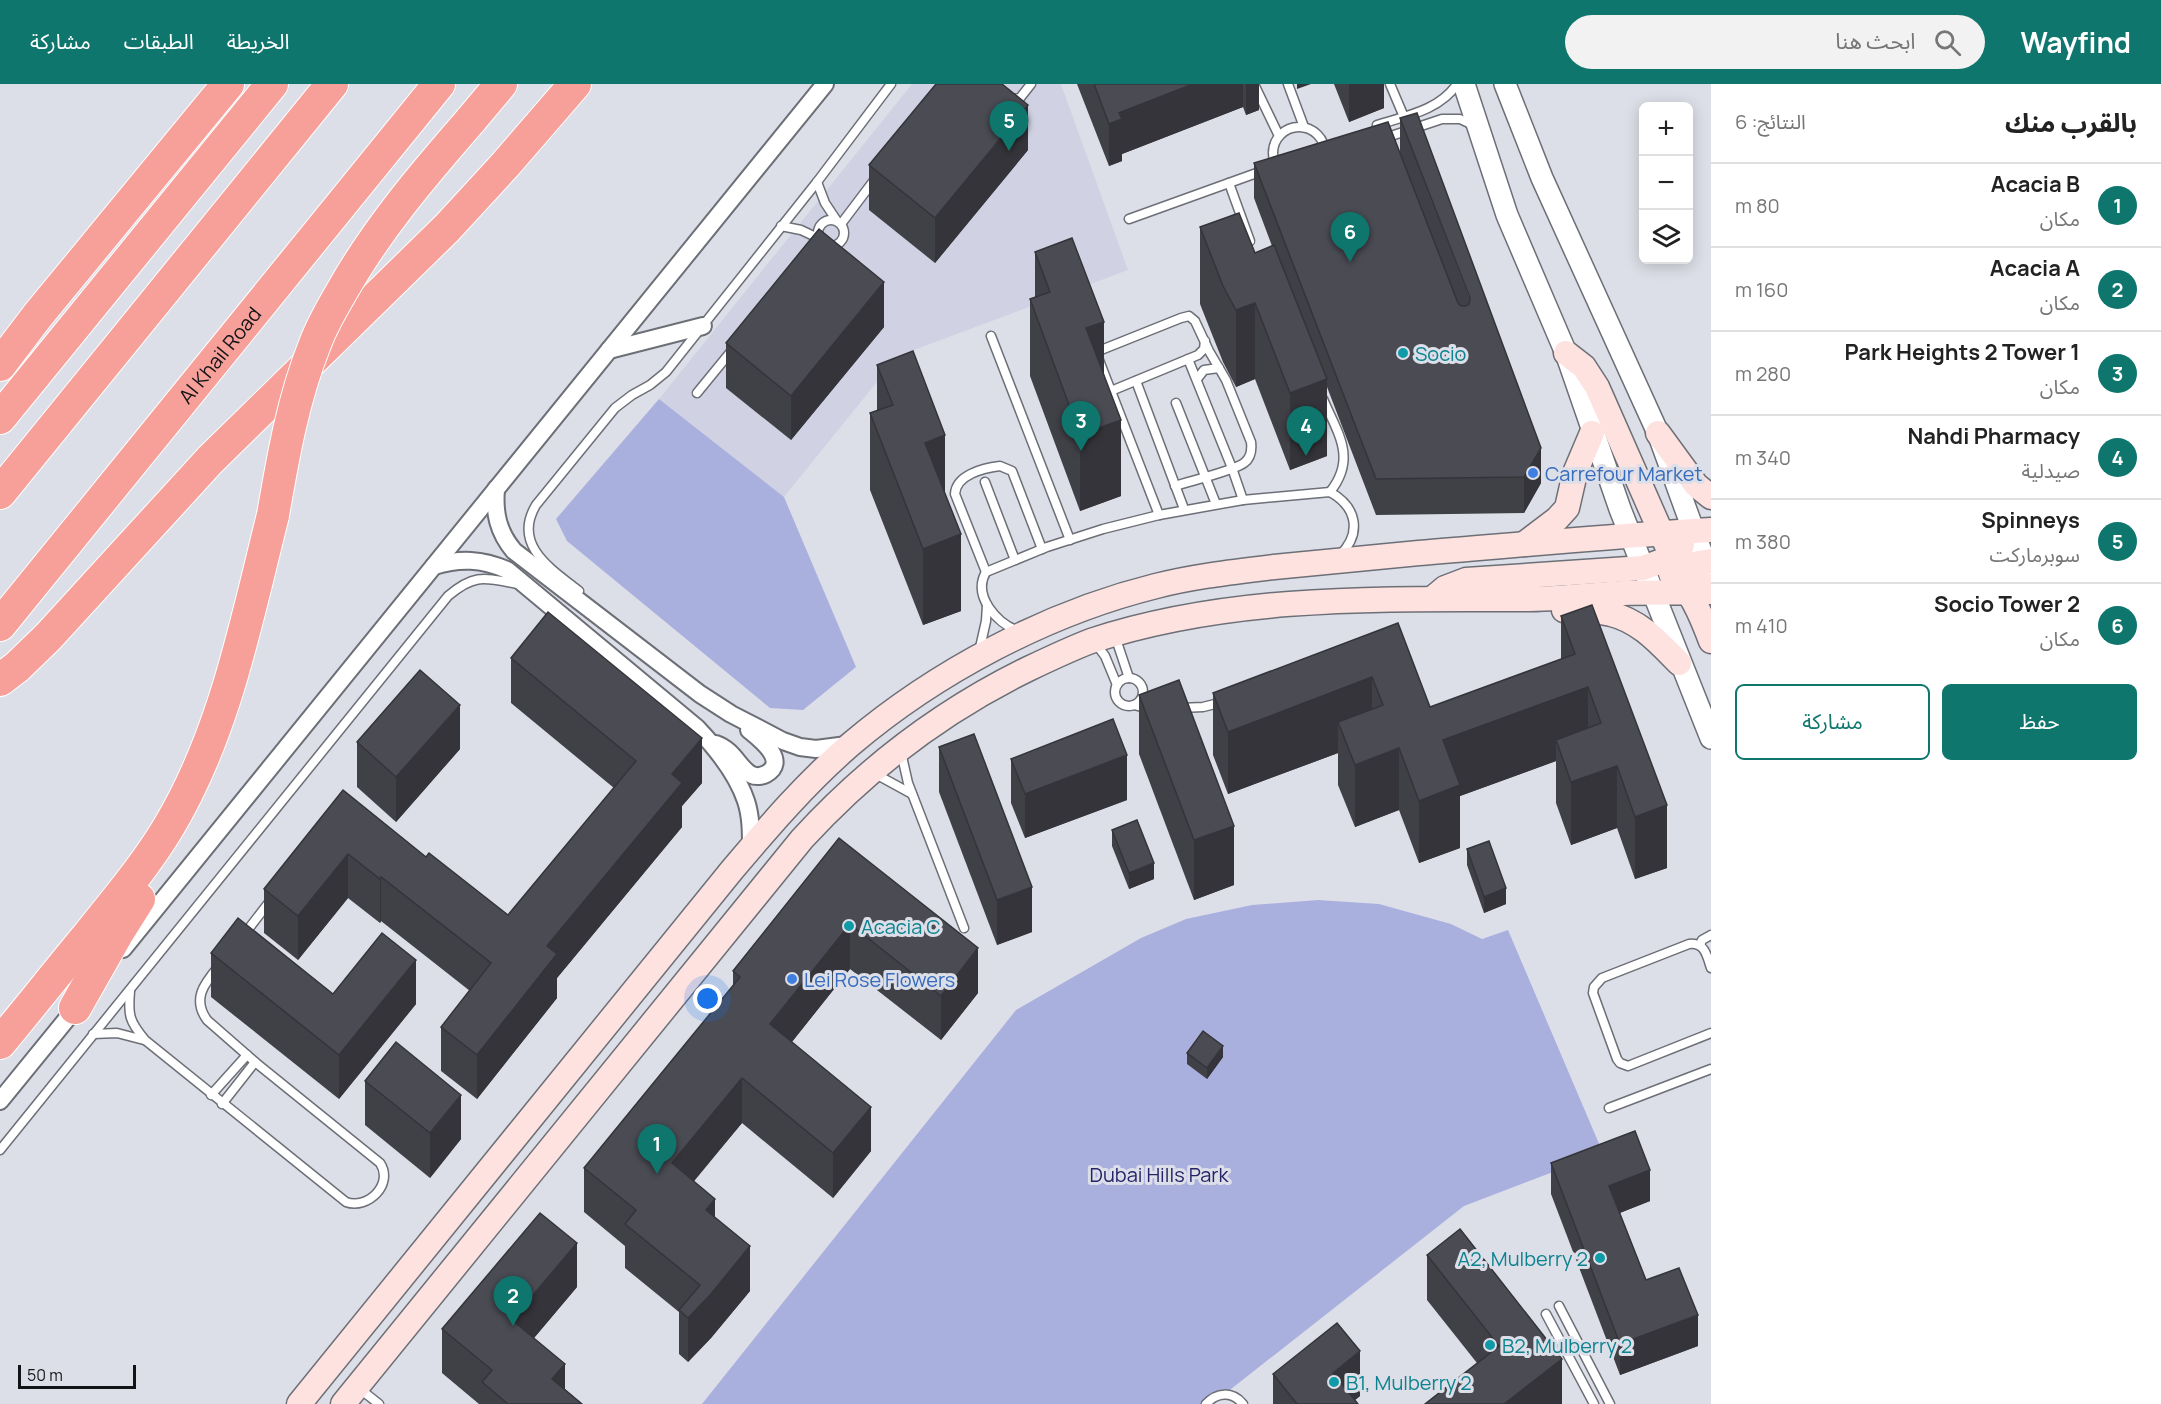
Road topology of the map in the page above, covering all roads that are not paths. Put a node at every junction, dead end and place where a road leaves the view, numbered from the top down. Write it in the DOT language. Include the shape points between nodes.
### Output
graph roads {
  1 [pos="228,84"];
  2 [pos="272,84"];
  3 [pos="332,84"];
  4 [pos="439,84"];
  5 [pos="501,84"];
  6 [pos="575,84"];
  7 [pos="825,84"];
  8 [pos="891,84"];
  9 [pos="1031,84"];
  10 [pos="1254,84"];
  11 [pos="1287,84"];
  12 [pos="1390,84"];
  13 [pos="1458,84"];
  14 [pos="1464,84"];
  15 [pos="1505,84"];
  16 [pos="1000,91"];
  17 [pos="1404,117"];
  18 [pos="1304,127"];
  19 [pos="1480,129"];
  20 [pos="1364,130"];
  21 [pos="1279,136"];
  22 [pos="1387,137"];
  23 [pos="1334,140"];
  24 [pos="1376,141"];
  25 [pos="1324,144"];
  26 [pos="1391,148"];
  27 [pos="1335,155"];
  28 [pos="1325,159"];
  29 [pos="1276,165"];
  30 [pos="884,168"];
  31 [pos="817,182"];
  32 [pos="1228,183"];
  33 [pos="1129,219"];
  34 [pos="839,223"];
  35 [pos="782,226"];
  36 [pos="820,240"];
  37 [pos="814,252"];
  38 [pos="1254,252"];
  39 [pos="703,326"];
  40 [pos="991,336"];
  41 [pos="741,340"];
  42 [pos="1205,341"];
  43 [pos="609,350"];
  44 [pos="1566,353"];
  45 [pos="1188,359"];
  46 [pos="1,364"];
  47 [pos="1220,368"];
  48 [pos="1197,379"];
  49 [pos="1136,381"];
  50 [pos="1112,391"];
  51 [pos="697,393"];
  52 [pos="1321,394"];
  53 [pos="1176,403"];
  54 [pos="0,418"];
  55 [pos="1592,433"];
  56 [pos="1658,433"];
  57 [pos="1232,468"];
  58 [pos="1204,476"];
  59 [pos="985,482"];
  60 [pos="1175,486"];
  61 [pos="496,489"];
  62 [pos="1330,492"];
  63 [pos="0,493"];
  64 [pos="1711,497"];
  65 [pos="1243,500"];
  66 [pos="1216,504"];
  67 [pos="1184,509"];
  68 [pos="273,515"];
  69 [pos="1159,515"];
  70 [pos="1702,531"];
  71 [pos="1660,533"];
  72 [pos="1631,535"];
  73 [pos="1070,540"];
  74 [pos="1523,545"];
  75 [pos="1042,549"];
  76 [pos="1015,560"];
  77 [pos="1334,561"];
  78 [pos="1666,565"];
  79 [pos="434,566"];
  80 [pos="1709,567"];
  81 [pos="986,572"];
  82 [pos="532,590"];
  83 [pos="1704,591"];
  84 [pos="1653,593"];
  85 [pos="1433,598"];
  86 [pos="1527,599"];
  87 [pos="987,605"];
  88 [pos="597,616"];
  89 [pos="0,625"];
  90 [pos="1024,633"];
  91 [pos="1114,635"];
  92 [pos="1711,641"];
  93 [pos="1090,642"];
  94 [pos="978,657"];
  95 [pos="1679,663"];
  96 [pos="1129,678"];
  97 [pos="0,680"];
  98 [pos="1117,685"];
  99 [pos="1237,698"];
  100 [pos="1134,705"];
  101 [pos="731,714"];
  102 [pos="1711,738"];
  103 [pos="709,741"];
  104 [pos="851,744"];
  105 [pos="900,749"];
  106 [pos="867,774"];
  107 [pos="912,795"];
  108 [pos="751,848"];
  109 [pos="275,894"];
  110 [pos="964,928"];
  111 [pos="1711,935"];
  112 [pos="1700,945"];
  113 [pos="233,948"];
  114 [pos="226,956"];
  115 [pos="1711,968"];
  116 [pos="129,991"];
  117 [pos="75,1008"];
  118 [pos="1711,1033"];
  119 [pos="93,1034"];
  120 [pos="145,1040"];
  121 [pos="0,1043"];
  122 [pos="247,1054"];
  123 [pos="255,1062"];
  124 [pos="1711,1069"];
  125 [pos="211,1095"];
  126 [pos="0,1101"];
  127 [pos="222,1104"];
  128 [pos="1609,1108"];
  129 [pos="0,1150"];
  130 [pos="1559,1306"];
  131 [pos="1546,1314"];
  132 [pos="350,1395"];
  133 [pos="299,1404"];
  134 [pos="379,1404"];
  135 [pos="1206,1404"];
  136 [pos="1243,1404"];
  137 [pos="1594,1404"];
  138 [pos="1610,1404"];
  1 -- 46 [label="highway"];
  2 -- 54 [label="highway"];
  3 -- 63 [label="highway"];
  4 -- 89 [label="highway, Al Khail Road"];
  5 -- 68 [label="highway, bridge" via="374,239 320,333 298,389"];
  6 -- 97 [label="highway" via="447,228 210,460 48,637"];
  7 -- 43 [label="street"];
  8 -- 31 [label="lane"];
  9 -- 16 [label="lane" via="1016,99"];
  10 -- 21 [label="lane"];
  11 -- 18 [label="lane"];
  12 -- 17 [label="lane"];
  13 -- 17 [label="lane" via="1436,104"];
  14 -- 19 [label="street"];
  15 -- 56 [label="street" via="1547,188"];
  17 -- 20 [label="lane"];
  18 -- 21 [label="lane" via="1286,130"];
  18 -- 25 [label="lane"];
  19 -- 22 [label="lane" via="1460,119 1442,119"];
  19 -- 44 [label="street" via="1507,215"];
  21 -- 29 [label="lane" via="1274,145"];
  22 -- 24 [label="lane"];
  22 -- 26 [label="lane"];
  23 -- 25 [label="lane"];
  25 -- 28 [label="lane"];
  27 -- 28 [label="lane"];
  28 -- 29 [label="lane" via="1307,178 1290,177"];
  29 -- 32 [label="lane"];
  30 -- 34 [label="lane"];
  31 -- 34 [label="lane"];
  31 -- 35 [label="lane"];
  32 -- 33 [label="lane"];
  32 -- 38 [label="lane"];
  34 -- 36 [label="lane" via="824,221 817,231"];
  34 -- 36 [label="lane" via="844,233 840,242 831,246"];
  35 -- 36 [label="lane"];
  35 -- 39 [label="lane"];
  36 -- 37 [label="lane"];
  39 -- 43 [label="street"];
  39 -- 88 [label="lane" via="658,379 615,408 531,514 528,534 534,550 580,591"];
  40 -- 73 [label="lane"];
  41 -- 51 [label="lane"];
  42 -- 45 [label="lane" via="1201,352"];
  42 -- 47 [label="lane"];
  42 -- 50 [label="lane" via="1195,321 1185,316 1101,350 1098,358"];
  43 -- 61 [label="street"];
  44 -- 55 [label="street"];
  44 -- 71 [label="main road" via="1584,367 1597,387"];
  45 -- 48 [label="lane"];
  45 -- 49 [label="lane"];
  47 -- 48 [label="lane" via="1204,370"];
  47 -- 57 [label="lane" via="1251,442 1248,459"];
  48 -- 57 [label="lane"];
  49 -- 50 [label="lane"];
  49 -- 60 [label="lane"];
  50 -- 69 [label="lane"];
  52 -- 62 [label="lane" via="1343,447 1344,471"];
  53 -- 58 [label="lane"];
  55 -- 72 [label="street"];
  55 -- 74 [label="main road" via="1575,473 1567,508"];
  56 -- 64 [label="main road" via="1696,484"];
  56 -- 70 [label="street"];
  57 -- 58 [label="lane"];
  57 -- 65 [label="lane"];
  58 -- 60 [label="lane"];
  58 -- 66 [label="lane"];
  59 -- 76 [label="lane"];
  60 -- 67 [label="lane"];
  61 -- 79 [label="street"];
  61 -- 88 [label="street" via="496,517 514,551"];
  62 -- 65 [label="lane"];
  62 -- 77 [label="lane" via="1348,507 1354,530 1351,541"];
  65 -- 66 [label="lane"];
  66 -- 67 [label="lane"];
  67 -- 69 [label="lane"];
  68 -- 117 [label="highway" via="274,567 263,638 232,740 194,815 117,934"];
  68 -- 121 [label="highway" via="217,726 168,828 128,886"];
  69 -- 73 [label="lane"];
  70 -- 71 [label="main road"];
  70 -- 78 [label="main road"];
  70 -- 80 [label="street"];
  71 -- 72 [label="main road"];
  71 -- 78 [label="main road"];
  72 -- 74 [label="main road"];
  72 -- 78 [label="main road"];
  73 -- 75 [label="lane"];
  74 -- 77 [label="main road"];
  75 -- 76 [label="lane"];
  75 -- 81 [label="lane" via="1012,471 1000,466 964,478 957,484 955,494"];
  76 -- 81 [label="lane"];
  77 -- 90 [label="main road" via="1210,574 1156,585"];
  78 -- 80 [label="main road"];
  78 -- 83 [label="main road" via="1698,582"];
  78 -- 84 [label="main road"];
  78 -- 85 [label="main road" via="1466,580 1444,588"];
  79 -- 82 [label="street" via="463,560 492,564 507,570"];
  79 -- 117 [label="street"];
  81 -- 87 [label="lane" via="981,582"];
  82 -- 103 [label="street"];
  82 -- 116 [label="lane" via="490,578 462,583 448,596"];
  83 -- 84 [label="main road"];
  83 -- 92 [label="main road"];
  84 -- 86 [label="main road"];
  84 -- 95 [label="street"];
  85 -- 86 [label="main road"];
  85 -- 91 [label="main road" via="1294,604 1218,612"];
  86 -- 95 [label="main road" via="1558,609 1597,612 1629,620"];
  87 -- 90 [label="lane" via="1004,624"];
  87 -- 94 [label="lane"];
  88 -- 101 [label="street"];
  90 -- 94 [label="main road"];
  91 -- 93 [label="main road"];
  91 -- 96 [label="lane"];
  93 -- 98 [label="lane" via="1102,650"];
  93 -- 105 [label="main road" via="992,687 941,717"];
  94 -- 104 [label="main road" via="917,694"];
  95 -- 102 [label="street"];
  96 -- 98 [label="lane"];
  96 -- 100 [label="lane" via="1140,683 1147,693"];
  98 -- 100 [label="lane" via="1115,694 1120,703"];
  99 -- 100 [label="lane" via="1203,707"];
  101 -- 103 [label="street" via="772,751 773,767 768,774 752,775 730,753"];
  101 -- 104 [label="street" via="800,747 825,749"];
  103 -- 108 [label="street" via="747,802"];
  104 -- 108 [label="main road"];
  105 -- 106 [label="main road"];
  105 -- 107 [label="lane"];
  106 -- 107 [label="lane"];
  106 -- 132 [label="main road" via="802,839"];
  107 -- 110 [label="lane"];
  108 -- 133 [label="main road"];
  109 -- 113 [label="lane"];
  111 -- 112 [label="lane"];
  112 -- 115 [label="lane"];
  112 -- 118 [label="lane" via="1689,944 1602,978 1593,993 1617,1059 1623,1065"];
  114 -- 122 [label="lane" via="205,983 200,1006 207,1020"];
  116 -- 119 [label="lane"];
  116 -- 120 [label="lane" via="128,1013"];
  117 -- 126 [label="street"];
  119 -- 120 [label="lane" via="117,1033"];
  119 -- 129 [label="lane"];
  120 -- 125 [label="lane"];
  122 -- 123 [label="lane"];
  122 -- 125 [label="lane"];
  123 -- 127 [label="lane"];
  123 -- 127 [label="lane" via="380,1163 385,1177 371,1199 357,1204 346,1202"];
  124 -- 128 [label="lane"];
  125 -- 127 [label="lane"];
  130 -- 138 [label="lane"];
  131 -- 137 [label="lane"];
  132 -- 134 [label="lane"];
  135 -- 136 [label="lane" via="1226,1394"];
}
